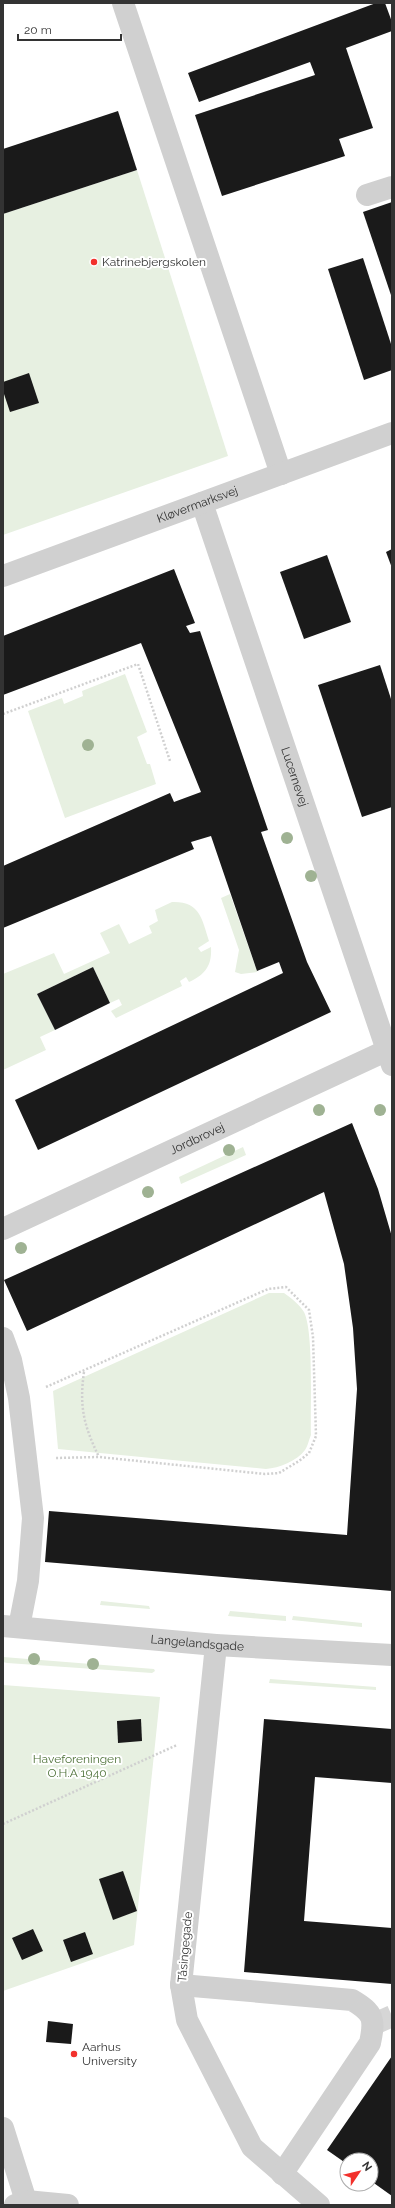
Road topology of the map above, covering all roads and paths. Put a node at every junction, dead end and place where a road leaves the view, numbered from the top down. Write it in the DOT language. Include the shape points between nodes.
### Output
graph roads {
  1 [pos="122,3"];
  2 [pos="392,187"];
  3 [pos="367,195"];
  4 [pos="392,433"];
  5 [pos="281,474"];
  6 [pos="202,503"];
  7 [pos="3,576"];
  8 [pos="3,714"];
  9 [pos="170,761"];
  10 [pos="390,1054"];
  11 [pos="4,1224"];
  12 [pos="3,1338"];
  13 [pos="84,1371"];
  14 [pos="19,1398"];
  15 [pos="99,1458"];
  16 [pos="27,1459"];
  17 [pos="11,1627"];
  18 [pos="216,1644"];
  19 [pos="392,1655"];
  20 [pos="207,1732"];
  21 [pos="3,1824"];
  22 [pos="181,1985"];
  23 [pos="3,2128"];
  24 [pos="282,2174"];
  25 [pos="20,2203"];
  26 [pos="68,2205"];
  27 [pos="319,2205"];
  1 -- 5 [label="street"];
  2 -- 3 [label="street"];
  4 -- 5 [label="street, Kløvermarksvej"];
  5 -- 6 [label="street, Kløvermarksvej"];
  6 -- 7 [label="street, Kløvermarksvej"];
  6 -- 10 [label="street, Lucernevej"];
  8 -- 9 [label="path" via="138,664"];
  10 -- 11 [label="street, Jordbrovej"];
  12 -- 14 [label="street" via="11,1360"];
  13 -- 14 [label="path"];
  13 -- 15 [label="path" via="81,1390 85,1426"];
  13 -- 15 [label="path" via="268,1289 286,1287 309,1310 313,1337 316,1436 309,1453 299,1461 279,1473 265,1474"];
  14 -- 16 [label="street"];
  15 -- 16 [label="path"];
  16 -- 17 [label="street" via="33,1518 28,1581"];
  17 -- 18 [label="street, Langelandsgade"];
  18 -- 19 [label="street, Langelandsgade"];
  18 -- 20 [label="street, Tåsingegade"];
  20 -- 21 [label="path"];
  20 -- 22 [label="street, Tåsingegade"];
  22 -- 24 [label="street, Tåsingegade" via="187,2020 252,2147"];
  22 -- 24 [label="street" via="352,2000 368,2009 374,2024 370,2043"];
  23 -- 25 [label="street"];
  24 -- 27 [label="street, Tåsingegade"];
  25 -- 26 [label="street"];
}
